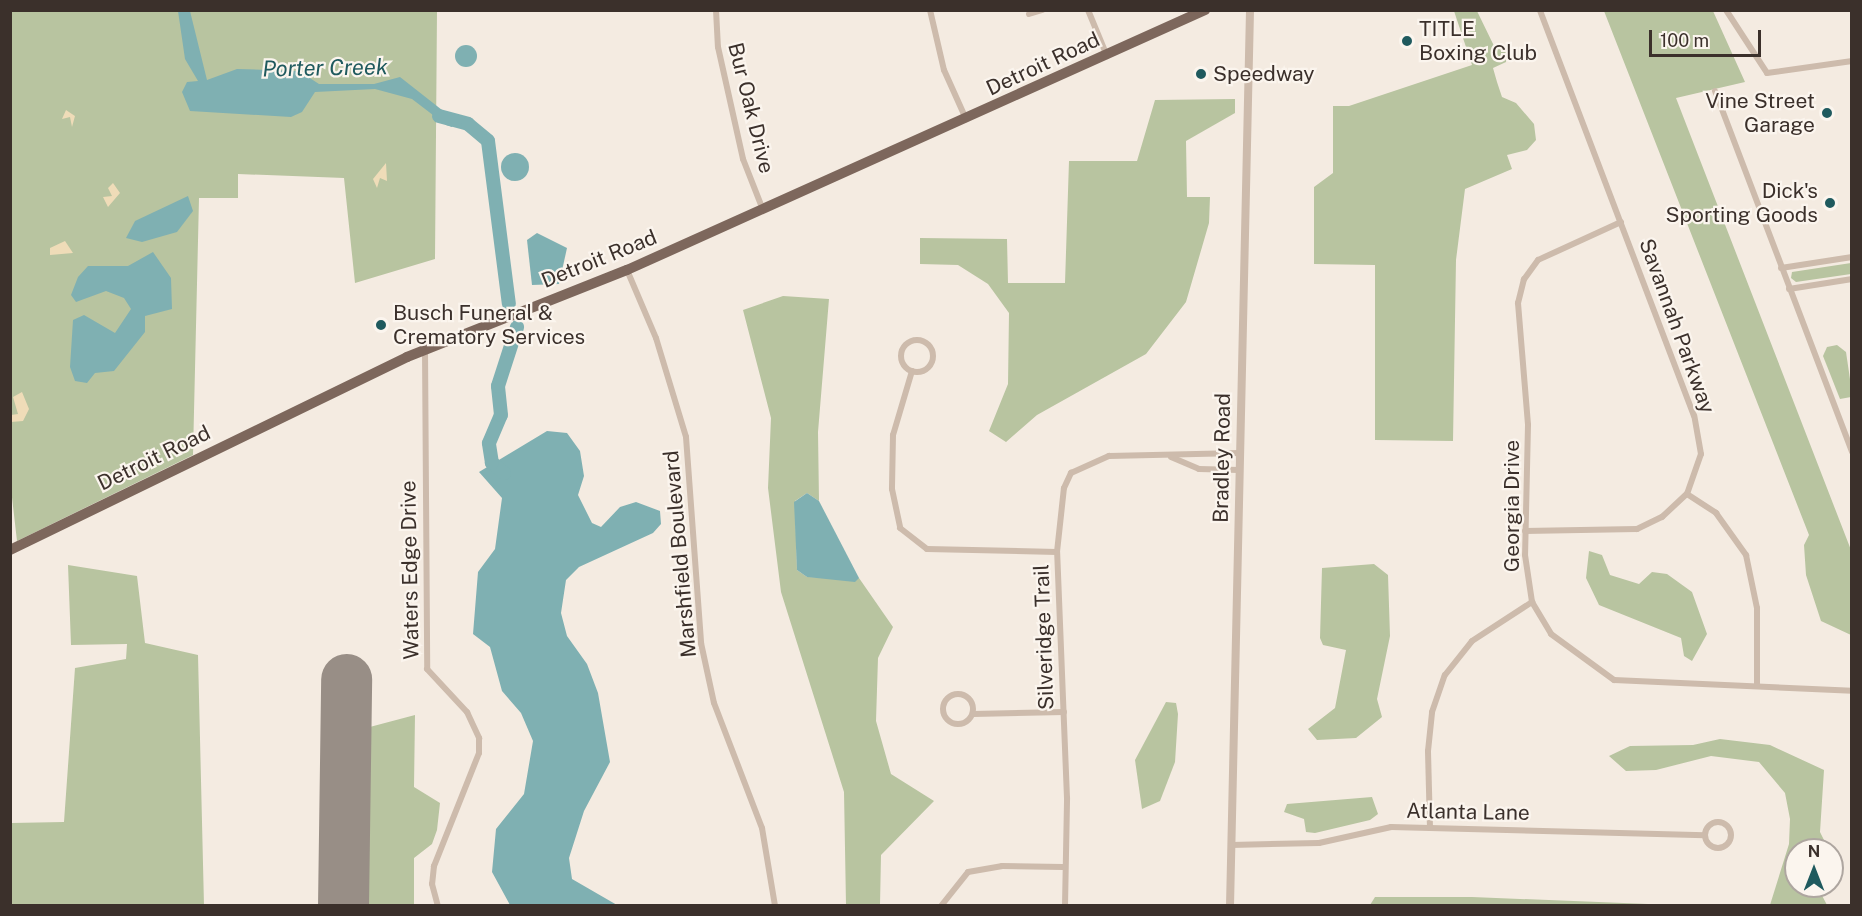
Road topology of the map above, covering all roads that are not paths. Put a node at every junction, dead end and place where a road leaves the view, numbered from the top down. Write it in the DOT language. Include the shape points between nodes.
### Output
graph roads {
  1 [pos="716,10"];
  2 [pos="930,10"];
  3 [pos="1042,10"];
  4 [pos="1088,10"];
  5 [pos="1205,10"];
  6 [pos="1250,10"];
  7 [pos="1540,10"];
  8 [pos="1726,10"];
  9 [pos="1029,14"];
  10 [pos="1107,56"];
  11 [pos="1851,61"];
  12 [pos="1715,92"];
  13 [pos="967,119"];
  14 [pos="763,210"];
  15 [pos="1621,222"];
  16 [pos="1851,257"];
  17 [pos="1781,268"];
  18 [pos="627,270"];
  19 [pos="1851,279"];
  20 [pos="1789,289"];
  21 [pos="425,349"];
  22 [pos="912,371"];
  23 [pos="1849,438"];
  24 [pos="1851,452"];
  25 [pos="1240,453"];
  26 [pos="1170,457"];
  27 [pos="1239,470"];
  28 [pos="1687,494"];
  29 [pos="1525,531"];
  30 [pos="10,550"];
  31 [pos="1057,552"];
  32 [pos="1532,602"];
  33 [pos="1757,685"];
  34 [pos="1851,692"];
  35 [pos="1064,712"];
  36 [pos="973,714"];
  37 [pos="1430,828"];
  38 [pos="1705,835"];
  39 [pos="1231,844"];
  40 [pos="1063,867"];
  41 [pos="438,906"];
  42 [pos="775,906"];
  43 [pos="941,906"];
  44 [pos="1065,906"];
  45 [pos="1230,906"];
  1 -- 14 [label="street, Bur Oak Drive" via="718,47 743,159"];
  2 -- 13 [label="street" via="944,70"];
  3 -- 9 [label="street"];
  4 -- 10 [label="street"];
  5 -- 10 [label="main road, Detroit Road"];
  6 -- 25 [label="street, Bradley Road"];
  7 -- 15 [label="street, Savannah Parkway"];
  8 -- 11 [label="street" via="1767,73"];
  10 -- 13 [label="main road, Detroit Road"];
  12 -- 17 [label="street"];
  13 -- 14 [label="main road, Detroit Road"];
  14 -- 18 [label="main road, Detroit Road"];
  15 -- 28 [label="street, Savannah Parkway" via="1695,416 1701,454"];
  15 -- 29 [label="street, Georgia Drive" via="1564,244 1538,260 1524,279 1518,328 1528,425"];
  16 -- 17 [label="street"];
  17 -- 20 [label="street"];
  18 -- 21 [label="main road, Detroit Road"];
  18 -- 42 [label="street, Marshfield Boulevard" via="663,357 686,437 701,643 714,703 762,828"];
  19 -- 20 [label="street"];
  20 -- 23 [label="street"];
  21 -- 30 [label="main road, Detroit Road"];
  21 -- 41 [label="street, Waters Edge Drive" via="427,669 467,712 479,738 479,753 434,866 432,885"];
  22 -- 22 [label="street" via="901,359 902,348 921,340 930,346 933,361 927,369"];
  22 -- 31 [label="street" via="893,435 892,489 900,528 927,549"];
  23 -- 24 [label="street"];
  25 -- 26 [label="street, Silveridge Trail"];
  25 -- 27 [label="street, Bradley Road"];
  26 -- 27 [label="street, Silveridge Trail" via="1199,469"];
  26 -- 31 [label="street, Silveridge Trail" via="1108,456 1071,473 1057,511"];
  27 -- 39 [label="street, Bradley Road"];
  28 -- 29 [label="street, Savannah Parkway" via="1662,516 1637,528"];
  28 -- 33 [label="street" via="1716,513 1746,555 1757,608"];
  29 -- 32 [label="street, Georgia Drive"];
  31 -- 35 [label="street, Silveridge Trail"];
  32 -- 33 [label="street, Georgia Drive" via="1551,634 1614,680 1654,685"];
  32 -- 37 [label="street" via="1472,641 1445,675 1432,712 1428,752"];
  33 -- 34 [label="street, Georgia Drive"];
  35 -- 36 [label="street"];
  35 -- 40 [label="street, Silveridge Trail"];
  36 -- 36 [label="street" via="957,724 947,720 943,706 952,695 962,694 973,704"];
  37 -- 38 [label="street, Atlanta Lane"];
  37 -- 39 [label="street, Atlanta Lane" via="1390,827 1319,843"];
  38 -- 38 [label="street, Atlanta Lane" via="1717,848 1731,836 1718,823"];
  39 -- 45 [label="street, Bradley Road"];
  40 -- 43 [label="street" via="1002,866 968,872"];
  40 -- 44 [label="street, Silveridge Trail"];
}
